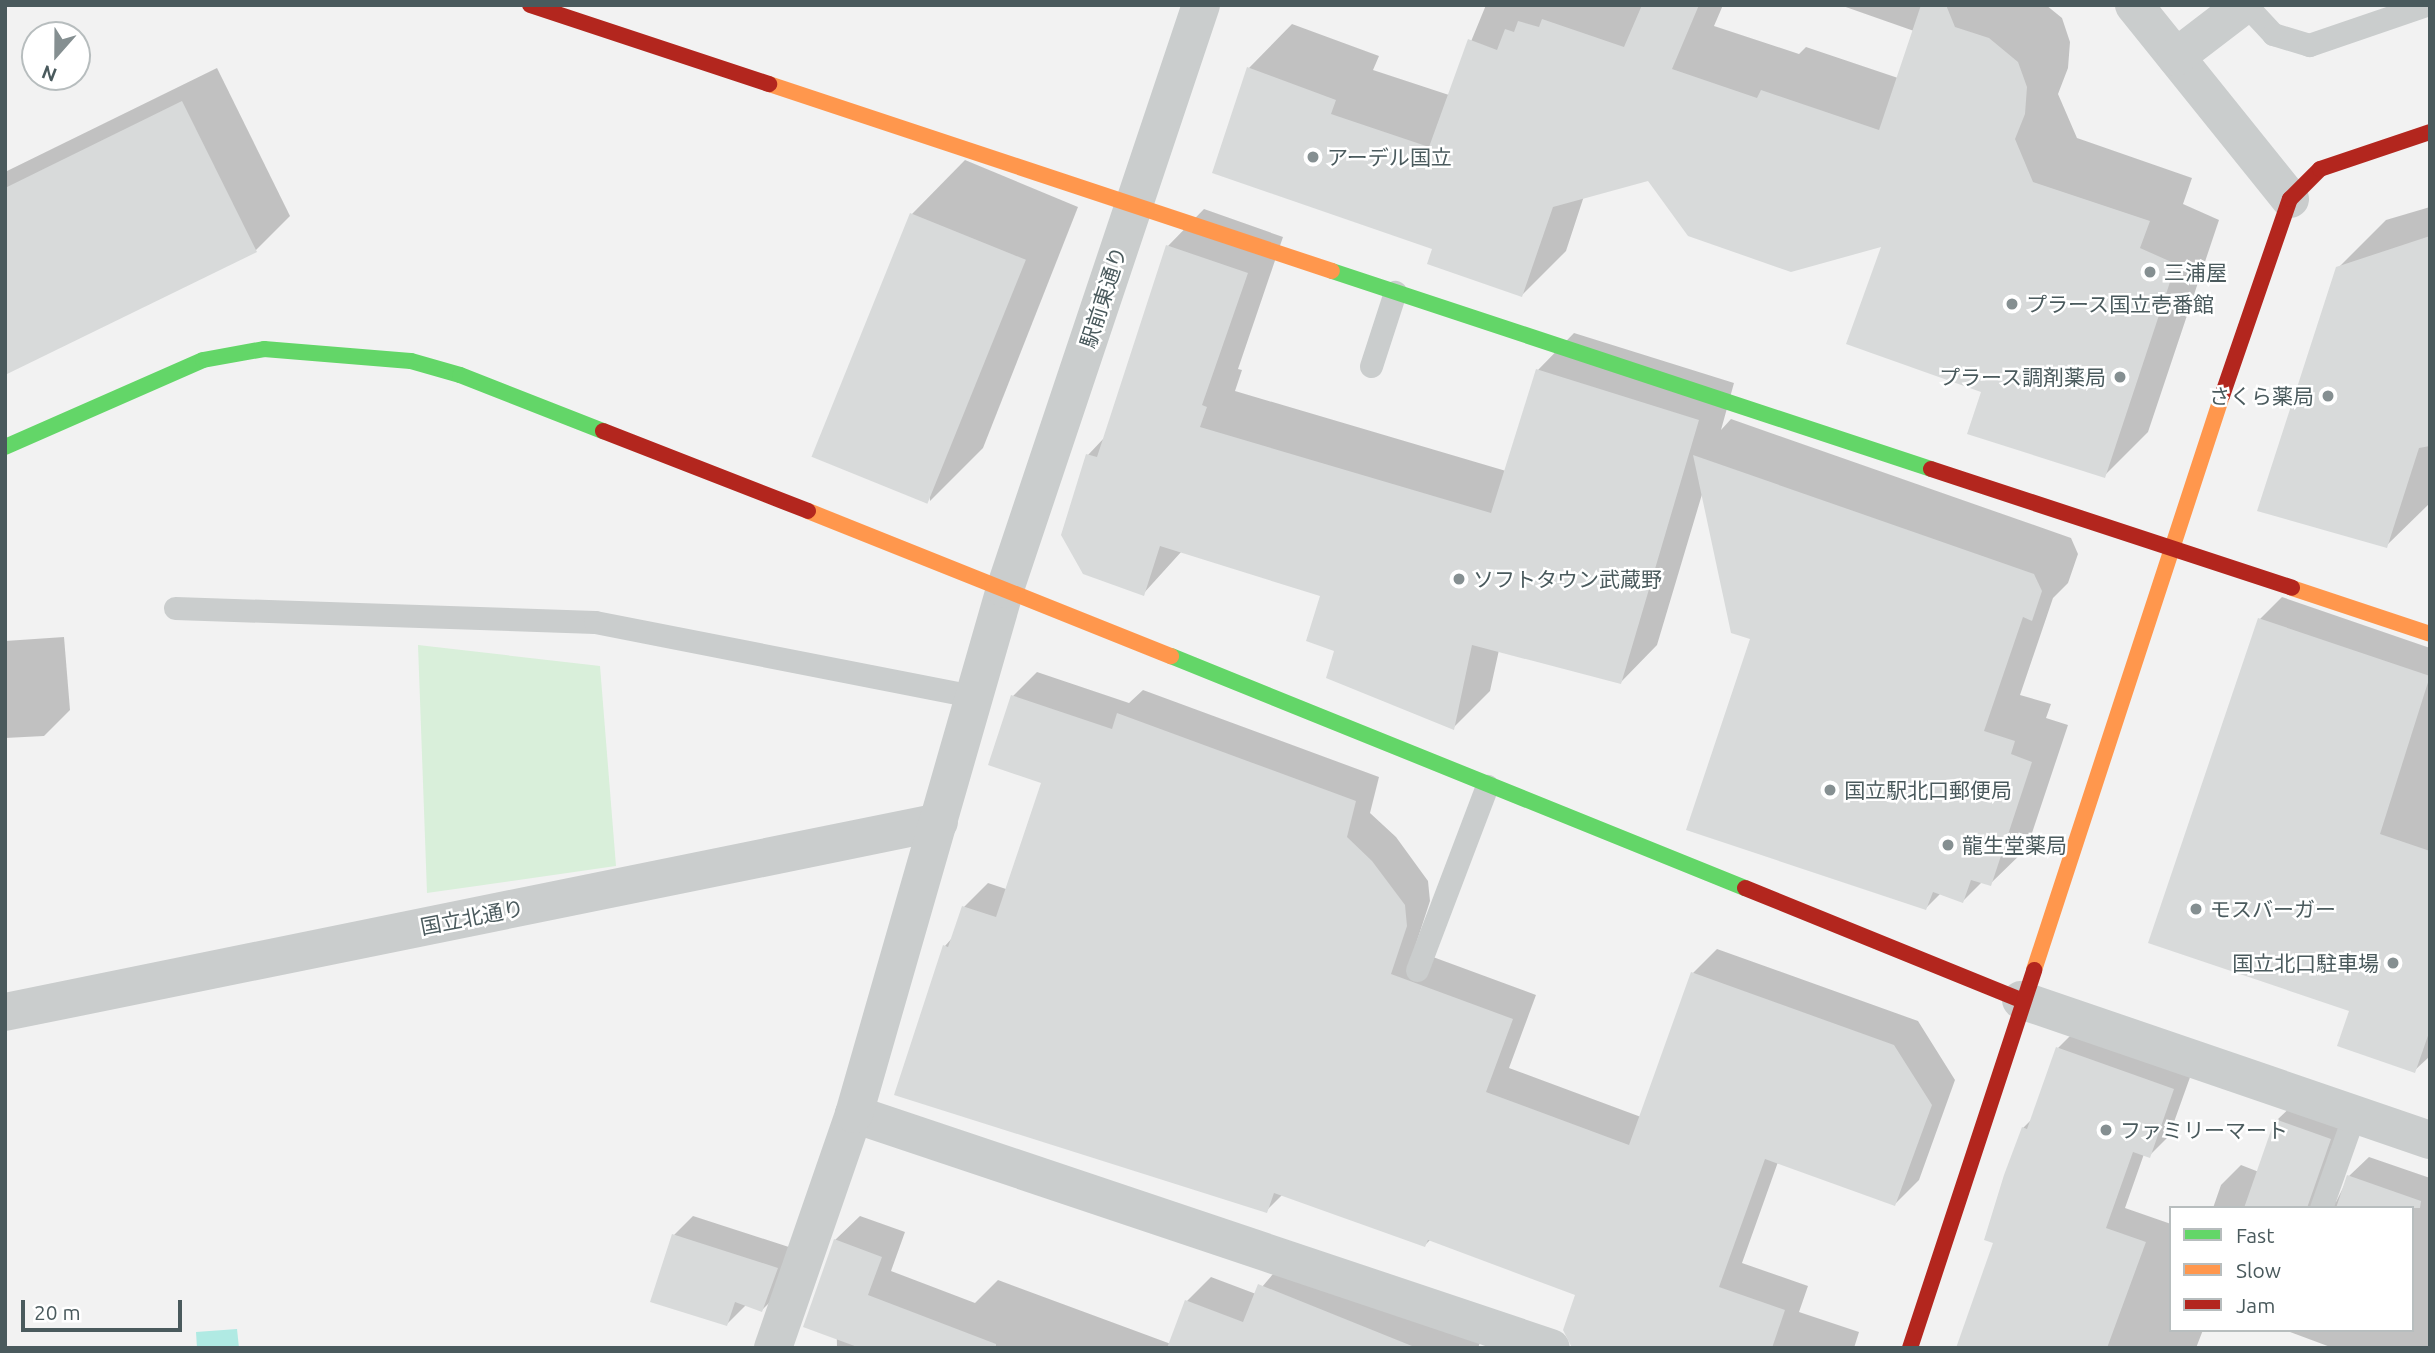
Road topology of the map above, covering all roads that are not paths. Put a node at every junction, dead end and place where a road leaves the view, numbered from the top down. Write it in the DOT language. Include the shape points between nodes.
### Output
graph roads {
  1 [pos="530,5"];
  2 [pos="1201,5"];
  3 [pos="2134,5"];
  4 [pos="2245,5"];
  5 [pos="2426,5"];
  6 [pos="2176,57"];
  7 [pos="2430,132"];
  8 [pos="2290,199"];
  9 [pos="1134,205"];
  10 [pos="1395,292"];
  11 [pos="1371,366"];
  12 [pos="5,447"];
  13 [pos="2171,548"];
  14 [pos="1005,589"];
  15 [pos="175,608"];
  16 [pos="2430,634"];
  17 [pos="977,697"];
  18 [pos="1488,786"];
  19 [pos="939,822"];
  20 [pos="1417,970"];
  21 [pos="2021,1000"];
  22 [pos="5,1012"];
  23 [pos="854,1114"];
  24 [pos="2354,1115"];
  25 [pos="2430,1140"];
  26 [pos="2322,1206"];
  27 [pos="773,1348"];
  28 [pos="1551,1348"];
  29 [pos="1910,1348"];
  1 -- 9 [label="main road"];
  2 -- 9 [label="street, 駅前東通り"];
  3 -- 6 [label="street"];
  4 -- 5 [label="lane" via="2273,34 2309,45"];
  4 -- 6 [label="street"];
  6 -- 8 [label="street"];
  7 -- 8 [label="main road" via="2320,169"];
  8 -- 13 [label="main road"];
  9 -- 10 [label="main road"];
  9 -- 14 [label="street, 駅前東通り"];
  10 -- 11 [label="lane"];
  10 -- 13 [label="main road"];
  12 -- 14 [label="main road" via="203,360 264,349 411,361 460,375"];
  13 -- 16 [label="main road"];
  13 -- 21 [label="main road"];
  14 -- 17 [label="street, 駅前東通り"];
  14 -- 18 [label="main road"];
  15 -- 17 [label="lane" via="595,622"];
  17 -- 19 [label="street, 駅前東通り"];
  18 -- 20 [label="lane"];
  18 -- 21 [label="main road"];
  19 -- 22 [label="street, 国立北通り"];
  19 -- 23 [label="street, 駅前東通り"];
  21 -- 24 [label="street"];
  21 -- 29 [label="main road"];
  23 -- 27 [label="street, 駅前東通り"];
  23 -- 28 [label="street"];
  24 -- 25 [label="street"];
  24 -- 26 [label="lane"];
}
